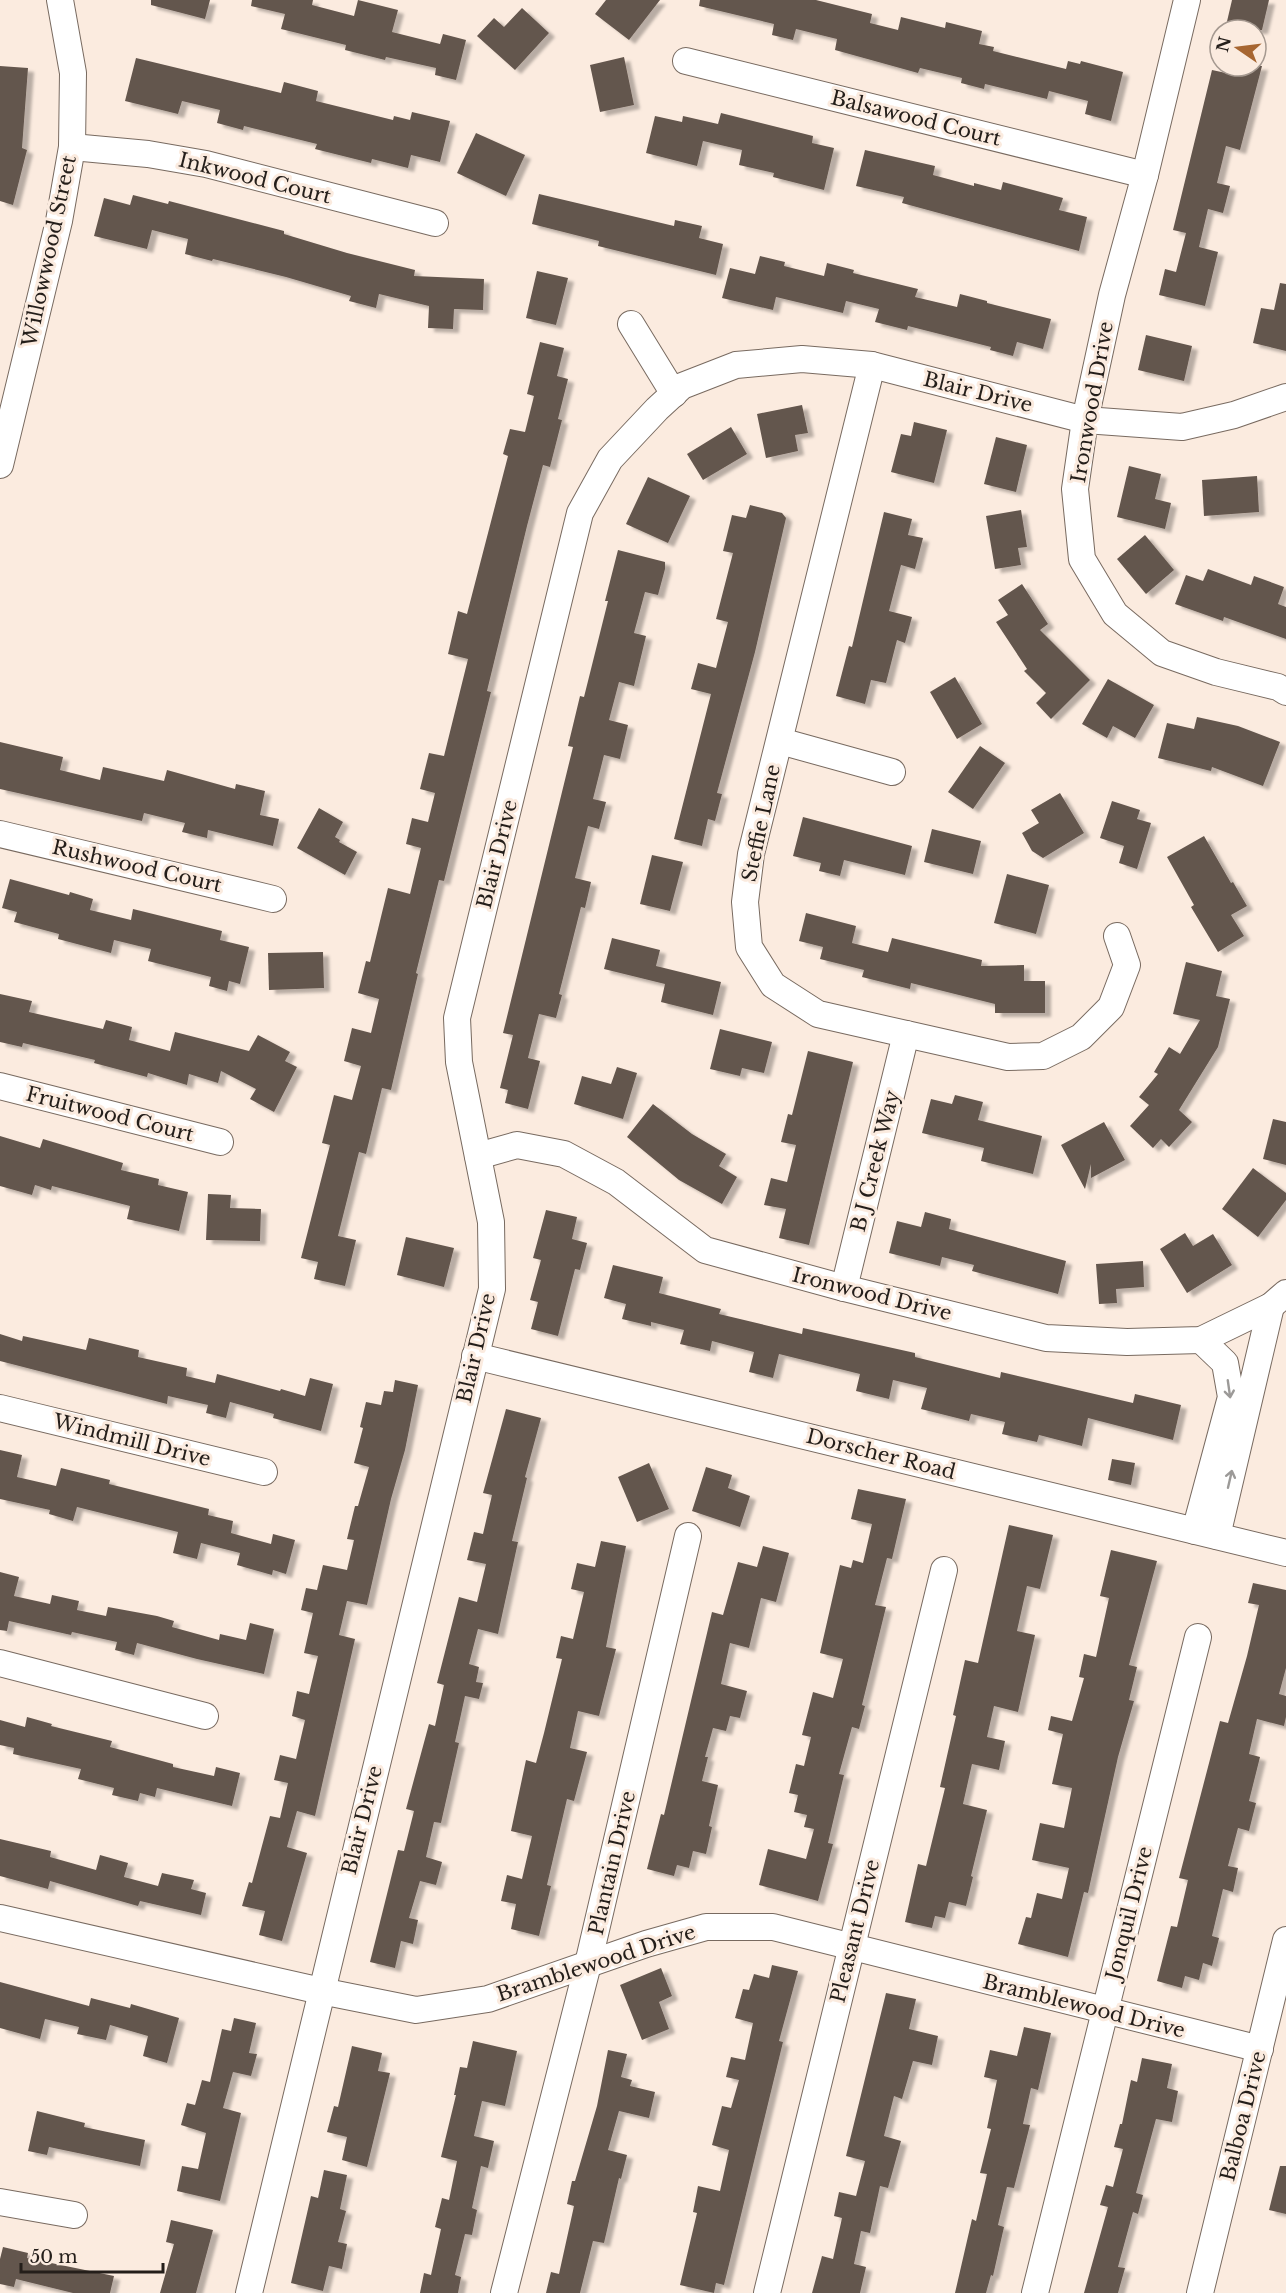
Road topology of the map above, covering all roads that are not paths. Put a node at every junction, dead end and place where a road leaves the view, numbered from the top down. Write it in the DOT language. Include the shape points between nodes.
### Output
graph roads {
  1 [pos="60,0"];
  2 [pos="1187,0"];
  3 [pos="686,61"];
  4 [pos="72,147"];
  5 [pos="1144,175"];
  6 [pos="435,223"];
  7 [pos="631,324"];
  8 [pos="872,365"];
  9 [pos="674,393"];
  10 [pos="1286,397"];
  11 [pos="1085,420"];
  12 [pos="0,465"];
  13 [pos="1286,692"];
  14 [pos="780,741"];
  15 [pos="892,772"];
  16 [pos="0,834"];
  17 [pos="273,898"];
  18 [pos="1117,936"];
  19 [pos="906,1034"];
  20 [pos="0,1086"];
  21 [pos="220,1142"];
  22 [pos="478,1155"];
  23 [pos="844,1288"];
  24 [pos="1279,1300"];
  25 [pos="1202,1340"];
  26 [pos="475,1356"];
  27 [pos="0,1408"];
  28 [pos="264,1472"];
  29 [pos="1206,1534"];
  30 [pos="688,1536"];
  31 [pos="1286,1553"];
  32 [pos="944,1570"];
  33 [pos="1198,1637"];
  34 [pos="0,1663"];
  35 [pos="205,1716"];
  36 [pos="0,1918"];
  37 [pos="1286,1940"];
  38 [pos="851,1948"];
  39 [pos="588,1964"];
  40 [pos="321,1991"];
  41 [pos="1105,2010"];
  42 [pos="1260,2049"];
  43 [pos="0,2202"];
  44 [pos="74,2215"];
  45 [pos="249,2293"];
  46 [pos="504,2293"];
  47 [pos="767,2293"];
  48 [pos="1035,2293"];
  49 [pos="1200,2293"];
  1 -- 4 [label="street, Willowwood Street" via="73,73"];
  2 -- 5 [label="street, Ironwood Drive"];
  3 -- 5 [label="street, Balsawood Court"];
  4 -- 6 [label="street, Inkwood Court" via="206,164"];
  4 -- 12 [label="street, Willowwood Street" via="59,220"];
  5 -- 11 [label="street, Ironwood Drive" via="1112,295"];
  7 -- 9 [label="street"];
  8 -- 9 [label="street, Blair Drive" via="802,359 736,365 682,386"];
  8 -- 11 [label="street, Blair Drive"];
  8 -- 14 [label="street, Steffie Lane"];
  9 -- 22 [label="street, Blair Drive" via="610,459 580,513 457,1018 459,1062"];
  10 -- 11 [label="street, Blair Drive" via="1182,427"];
  11 -- 13 [label="street, Ironwood Drive" via="1075,489 1083,560 1115,614 1162,653"];
  14 -- 15 [label="street"];
  14 -- 19 [label="street, Steffie Lane" via="751,854 745,902 748,947 773,985 818,1014"];
  16 -- 17 [label="street, Rushwood Court"];
  18 -- 19 [label="street, Steffie Lane" via="1127,965 1111,1007 1081,1037 1042,1056 1008,1057"];
  19 -- 23 [label="street, B J Creek Way"];
  20 -- 21 [label="street, Fruitwood Court"];
  22 -- 23 [label="street, Ironwood Drive" via="517,1145 564,1154 616,1182 705,1250"];
  22 -- 26 [label="street, Blair Drive" via="491,1222 492,1289"];
  23 -- 25 [label="street, Ironwood Drive" via="1046,1338"];
  24 -- 25 [label="street, Ironwood Drive"];
  29 -- 24 [label="street, one-way"];
  25 -- 29 [label="street, one-way" via="1225,1364 1231,1397"];
  26 -- 29 [label="street, Dorscher Road"];
  26 -- 40 [label="street, Blair Drive"];
  27 -- 28 [label="street, Windmill Drive"];
  29 -- 31 [label="street, Dorscher Road"];
  30 -- 39 [label="street, Plantain Drive"];
  32 -- 38 [label="street, Pleasant Drive"];
  33 -- 41 [label="street, Jonquil Drive"];
  34 -- 35 [label="street"];
  36 -- 40 [label="street, Bramblewood Drive"];
  37 -- 42 [label="street, Balboa Drive"];
  38 -- 39 [label="street, Bramblewood Drive" via="773,1927 706,1928"];
  38 -- 41 [label="street, Bramblewood Drive"];
  38 -- 47 [label="street, Pleasant Drive"];
  39 -- 40 [label="street, Bramblewood Drive" via="488,1999 416,2010"];
  39 -- 46 [label="street, Plantain Drive"];
  40 -- 45 [label="street, Blair Drive"];
  41 -- 42 [label="street, Bramblewood Drive"];
  41 -- 48 [label="street, Jonquil Drive"];
  42 -- 49 [label="street, Balboa Drive"];
  43 -- 44 [label="street"];
}
